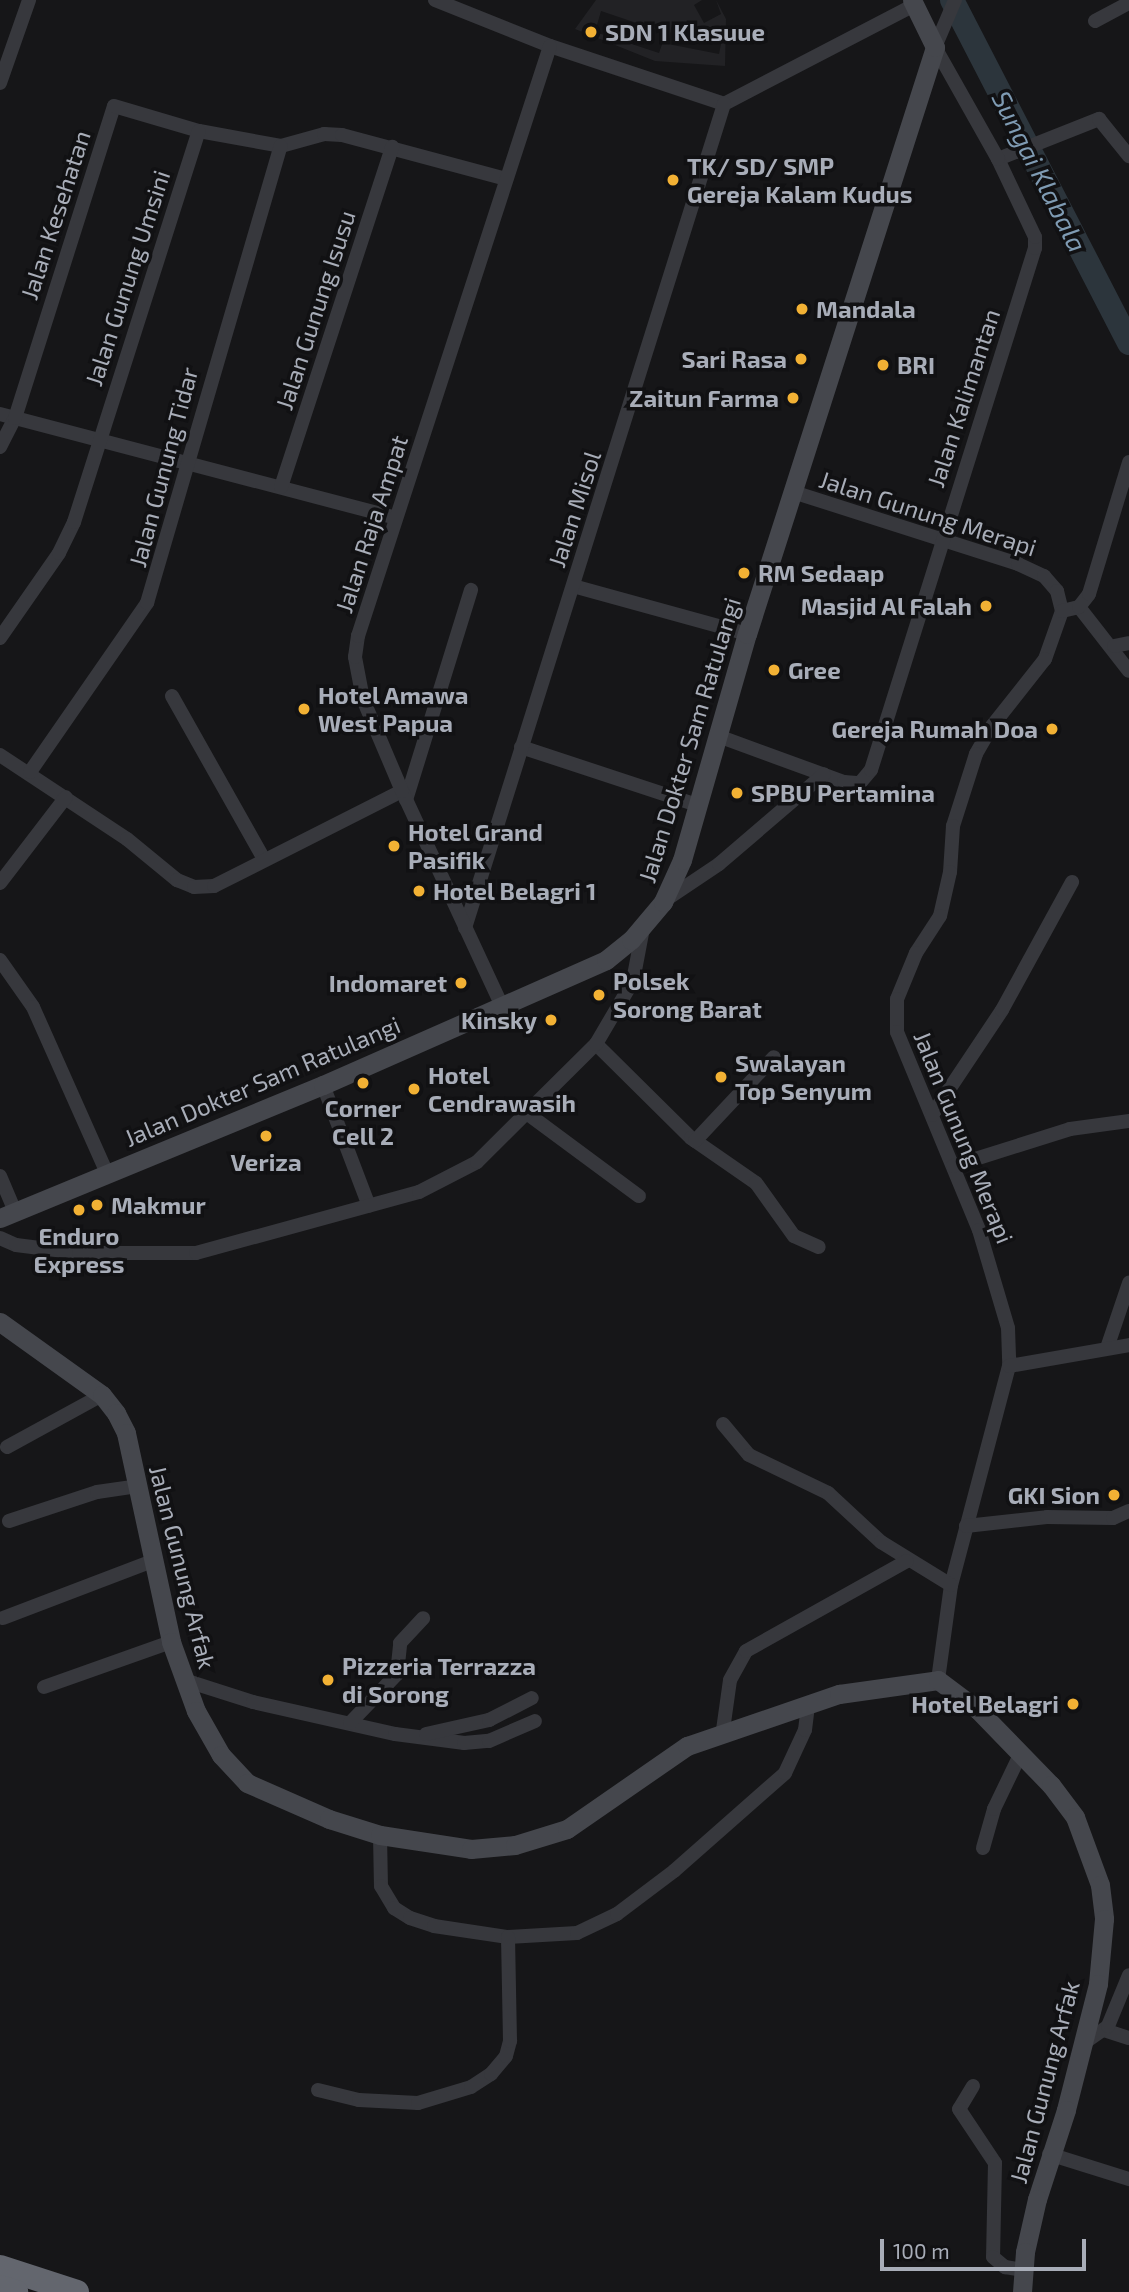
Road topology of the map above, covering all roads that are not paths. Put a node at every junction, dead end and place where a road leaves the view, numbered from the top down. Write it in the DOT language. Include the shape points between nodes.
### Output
graph roads {
  1 [pos="29,0"];
  2 [pos="955,0"];
  3 [pos="444,1"];
  4 [pos="913,3"];
  5 [pos="1129,3"];
  6 [pos="1095,21"];
  7 [pos="550,46"];
  8 [pos="936,47"];
  9 [pos="0,83"];
  10 [pos="724,104"];
  11 [pos="199,131"];
  12 [pos="281,146"];
  13 [pos="392,147"];
  14 [pos="1129,156"];
  15 [pos="998,159"];
  16 [pos="506,179"];
  17 [pos="7,416"];
  18 [pos="98,440"];
  19 [pos="0,447"];
  20 [pos="1129,462"];
  21 [pos="185,464"];
  22 [pos="281,487"];
  23 [pos="793,492"];
  24 [pos="396,518"];
  25 [pos="941,539"];
  26 [pos="573,586"];
  27 [pos="471,590"];
  28 [pos="1079,607"];
  29 [pos="1062,611"];
  30 [pos="747,635"];
  31 [pos="0,638"];
  32 [pos="1129,642"];
  33 [pos="1114,646"];
  34 [pos="1129,671"];
  35 [pos="172,696"];
  36 [pos="718,736"];
  37 [pos="521,747"];
  38 [pos="0,755"];
  39 [pos="30,772"];
  40 [pos="824,774"];
  41 [pos="404,796"];
  42 [pos="66,797"];
  43 [pos="697,806"];
  44 [pos="264,859"];
  45 [pos="1072,882"];
  46 [pos="0,883"];
  47 [pos="663,902"];
  48 [pos="465,928"];
  49 [pos="643,928"];
  50 [pos="0,960"];
  51 [pos="501,1004"];
  52 [pos="596,1044"];
  53 [pos="774,1057"];
  54 [pos="323,1085"];
  55 [pos="527,1114"];
  56 [pos="932,1115"];
  57 [pos="1129,1121"];
  58 [pos="695,1141"];
  59 [pos="953,1166"];
  60 [pos="107,1173"];
  61 [pos="0,1176"];
  62 [pos="639,1196"];
  63 [pos="369,1206"];
  64 [pos="7,1215"];
  65 [pos="0,1238"];
  66 [pos="819,1247"];
  67 [pos="1129,1283"];
  68 [pos="0,1322"];
  69 [pos="1129,1345"];
  70 [pos="1107,1348"];
  71 [pos="1009,1366"];
  72 [pos="102,1395"];
  73 [pos="723,1424"];
  74 [pos="7,1447"];
  75 [pos="138,1486"];
  76 [pos="1129,1511"];
  77 [pos="9,1521"];
  78 [pos="966,1526"];
  79 [pos="152,1561"];
  80 [pos="907,1561"];
  81 [pos="951,1585"];
  82 [pos="3,1618"];
  83 [pos="423,1618"];
  84 [pos="171,1642"];
  85 [pos="184,1680"];
  86 [pos="938,1680"];
  87 [pos="44,1687"];
  88 [pos="533,1698"];
  89 [pos="808,1705"];
  90 [pos="535,1721"];
  91 [pos="350,1723"];
  92 [pos="723,1730"];
  93 [pos="421,1735"];
  94 [pos="1021,1753"];
  95 [pos="380,1835"];
  96 [pos="983,1847"];
  97 [pos="509,1937"];
  98 [pos="1129,1976"];
  99 [pos="1104,2030"];
  100 [pos="1129,2038"];
  101 [pos="1084,2043"];
  102 [pos="973,2086"];
  103 [pos="318,2090"];
  104 [pos="1049,2154"];
  105 [pos="1129,2179"];
  106 [pos="0,2267"];
  107 [pos="1023,2270"];
  108 [pos="0,2287"];
  109 [pos="16,2292"];
  110 [pos="77,2292"];
  111 [pos="1022,2292"];
  1 -- 9 [label="street"];
  2 -- 8 [label="street"];
  3 -- 7 [label="street"];
  4 -- 8 [label="street"];
  4 -- 10 [label="street"];
  5 -- 6 [label="street"];
  7 -- 10 [label="street"];
  7 -- 16 [label="street, Jalan Raja Ampat"];
  8 -- 15 [label="street, Jalan Kalimantan"];
  8 -- 23 [label="street, Jalan Dokter Sam Ratulangi"];
  10 -- 26 [label="street, Jalan Misol"];
  11 -- 12 [label="street"];
  11 -- 17 [label="street, Jalan Kesehatan" via="114,106"];
  11 -- 18 [label="street, Jalan Gunung Umsini"];
  12 -- 13 [label="street" via="324,134"];
  12 -- 21 [label="street, Jalan Gunung Tidar"];
  13 -- 16 [label="street"];
  13 -- 22 [label="street, Jalan Gunung Isusu"];
  14 -- 15 [label="street" via="1099,119"];
  15 -- 25 [label="street, Jalan Kalimantan" via="1035,237 1035,248"];
  16 -- 24 [label="street, Jalan Raja Ampat"];
  17 -- 18 [label="street"];
  17 -- 19 [label="street, Jalan Kesehatan"];
  18 -- 21 [label="street"];
  18 -- 31 [label="street, Jalan Gunung Umsini" via="74,522"];
  20 -- 28 [label="street" via="1089,594"];
  21 -- 22 [label="street"];
  21 -- 39 [label="street, Jalan Gunung Tidar" via="147,603"];
  22 -- 24 [label="street"];
  23 -- 25 [label="street, Jalan Gunung Merapi"];
  23 -- 30 [label="street, Jalan Dokter Sam Ratulangi"];
  24 -- 41 [label="street, Jalan Raja Ampat" via="355,657 363,699"];
  25 -- 29 [label="street, Jalan Gunung Merapi" via="1044,576 1057,591"];
  25 -- 40 [label="street, Jalan Kalimantan" via="872,770 860,783"];
  26 -- 30 [label="street"];
  26 -- 37 [label="street, Jalan Misol"];
  27 -- 41 [label="street"];
  28 -- 29 [label="street"];
  28 -- 33 [label="street"];
  29 -- 56 [label="street, Jalan Gunung Merapi" via="1045,659 992,726 976,754 953,826 943,907 897,999 897,1032"];
  30 -- 36 [label="street, Jalan Dokter Sam Ratulangi"];
  32 -- 33 [label="street"];
  33 -- 34 [label="street"];
  35 -- 44 [label="street"];
  36 -- 40 [label="street"];
  36 -- 43 [label="street, Jalan Dokter Sam Ratulangi"];
  37 -- 43 [label="street"];
  37 -- 48 [label="street, Jalan Misol"];
  38 -- 39 [label="street"];
  39 -- 42 [label="street"];
  40 -- 47 [label="street" via="719,864"];
  41 -- 44 [label="street"];
  41 -- 48 [label="street, Jalan Raja Ampat"];
  42 -- 44 [label="street" via="177,880 194,887 214,886"];
  42 -- 46 [label="street"];
  43 -- 47 [label="street, Jalan Dokter Sam Ratulangi" via="682,860"];
  45 -- 56 [label="street" via="990,1029"];
  47 -- 49 [label="street, Jalan Dokter Sam Ratulangi"];
  48 -- 51 [label="street, Jalan Raja Ampat"];
  49 -- 51 [label="street, Jalan Dokter Sam Ratulangi" via="606,960"];
  49 -- 52 [label="street" via="633,981"];
  50 -- 60 [label="street" via="33,1007"];
  51 -- 54 [label="street, Jalan Dokter Sam Ratulangi"];
  52 -- 55 [label="street"];
  52 -- 58 [label="street"];
  53 -- 58 [label="street"];
  54 -- 60 [label="street, Jalan Dokter Sam Ratulangi"];
  54 -- 63 [label="street"];
  55 -- 62 [label="street"];
  55 -- 63 [label="street" via="477,1162 419,1192"];
  56 -- 59 [label="street, Jalan Gunung Merapi"];
  57 -- 59 [label="street" via="1070,1129"];
  58 -- 66 [label="street" via="757,1182 794,1236"];
  59 -- 71 [label="street, Jalan Gunung Merapi" via="1001,1297"];
  60 -- 64 [label="street, Jalan Dokter Sam Ratulangi"];
  61 -- 64 [label="street"];
  63 -- 65 [label="street" via="196,1253 79,1253 16,1245"];
  67 -- 70 [label="street"];
  68 -- 72 [label="street, Jalan Gunung Arfak"];
  69 -- 70 [label="street"];
  70 -- 71 [label="street"];
  71 -- 78 [label="street, Jalan Gunung Merapi"];
  72 -- 74 [label="street"];
  72 -- 75 [label="street, Jalan Gunung Arfak" via="126,1433"];
  73 -- 80 [label="street" via="749,1455 828,1493 855,1522"];
  75 -- 77 [label="street" via="97,1492"];
  75 -- 79 [label="street, Jalan Gunung Arfak"];
  76 -- 78 [label="street" via="1113,1518 1047,1517"];
  78 -- 81 [label="street, Jalan Gunung Merapi"];
  79 -- 82 [label="street"];
  79 -- 84 [label="street, Jalan Gunung Arfak"];
  80 -- 81 [label="street"];
  80 -- 92 [label="street" via="746,1651 730,1680"];
  81 -- 86 [label="street, Jalan Gunung Merapi"];
  83 -- 91 [label="street" via="400,1643 397,1674"];
  84 -- 85 [label="street, Jalan Gunung Arfak"];
  84 -- 87 [label="street"];
  85 -- 91 [label="street" via="253,1702"];
  85 -- 95 [label="street, Jalan Gunung Arfak" via="196,1711 235,1774 329,1819"];
  86 -- 89 [label="street, Jalan Gunung Arfak" via="875,1686"];
  86 -- 94 [label="street, Jalan Gunung Arfak"];
  88 -- 93 [label="street" via="489,1720"];
  89 -- 92 [label="street, Jalan Gunung Arfak"];
  89 -- 97 [label="street" via="805,1730 785,1773 674,1871 617,1914 577,1933"];
  90 -- 93 [label="street" via="489,1741 464,1743"];
  91 -- 93 [label="street"];
  92 -- 95 [label="street, Jalan Gunung Arfak" via="687,1746 576,1823 543,1838 471,1849"];
  94 -- 96 [label="street" via="994,1809"];
  94 -- 101 [label="street, Jalan Gunung Arfak" via="1075,1817 1100,1885 1104,1919 1098,1984"];
  95 -- 97 [label="street" via="381,1886 394,1908 434,1926"];
  97 -- 103 [label="street" via="510,2041 506,2056 491,2074 471,2087 418,2103 359,2099"];
  98 -- 99 [label="street"];
  99 -- 100 [label="street"];
  99 -- 101 [label="street"];
  101 -- 104 [label="street, Jalan Gunung Arfak"];
  102 -- 107 [label="street" via="959,2109 995,2163 993,2257 1005,2267"];
  104 -- 105 [label="street"];
  104 -- 107 [label="street, Jalan Gunung Arfak"];
  106 -- 110 [label="highway"];
  107 -- 111 [label="street, Jalan Gunung Arfak"];
  108 -- 109 [label="highway"];
}
